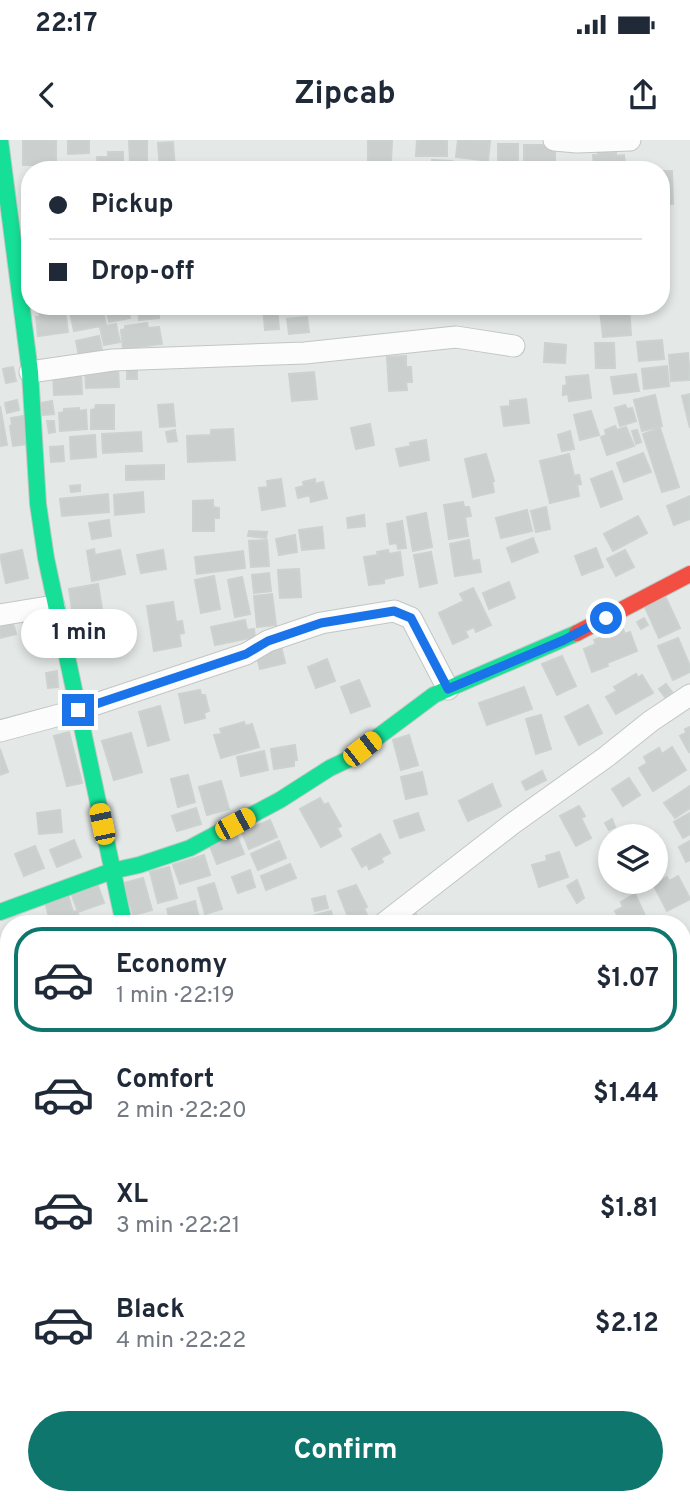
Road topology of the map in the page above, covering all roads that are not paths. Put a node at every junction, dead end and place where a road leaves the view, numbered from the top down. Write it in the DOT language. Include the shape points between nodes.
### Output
graph roads {
  1 [pos="0,140"];
  2 [pos="554,140"];
  3 [pos="630,140"];
  4 [pos="21,302"];
  5 [pos="23,315"];
  6 [pos="514,346"];
  7 [pos="30,372"];
  8 [pos="690,574"];
  9 [pos="54,606"];
  10 [pos="0,615"];
  11 [pos="448,689"];
  12 [pos="690,695"];
  13 [pos="78,710"];
  14 [pos="0,731"];
  15 [pos="112,871"];
  16 [pos="0,912"];
  17 [pos="122,915"];
  18 [pos="395,915"];
  1 -- 4 [label="street"];
  2 -- 3 [label="street"];
  5 -- 7 [label="street"];
  6 -- 7 [label="street" via="456,337 305,353 113,360"];
  7 -- 9 [label="street" via="38,505"];
  8 -- 11 [label="street" via="564,640"];
  9 -- 10 [label="street"];
  9 -- 13 [label="street"];
  11 -- 13 [label="street" via="411,618 394,611 321,623 268,641 246,654"];
  11 -- 15 [label="street" via="347,760 280,800 190,848"];
  12 -- 18 [label="street"];
  13 -- 14 [label="street"];
  13 -- 15 [label="street"];
  15 -- 16 [label="street"];
  15 -- 17 [label="street"];
}
